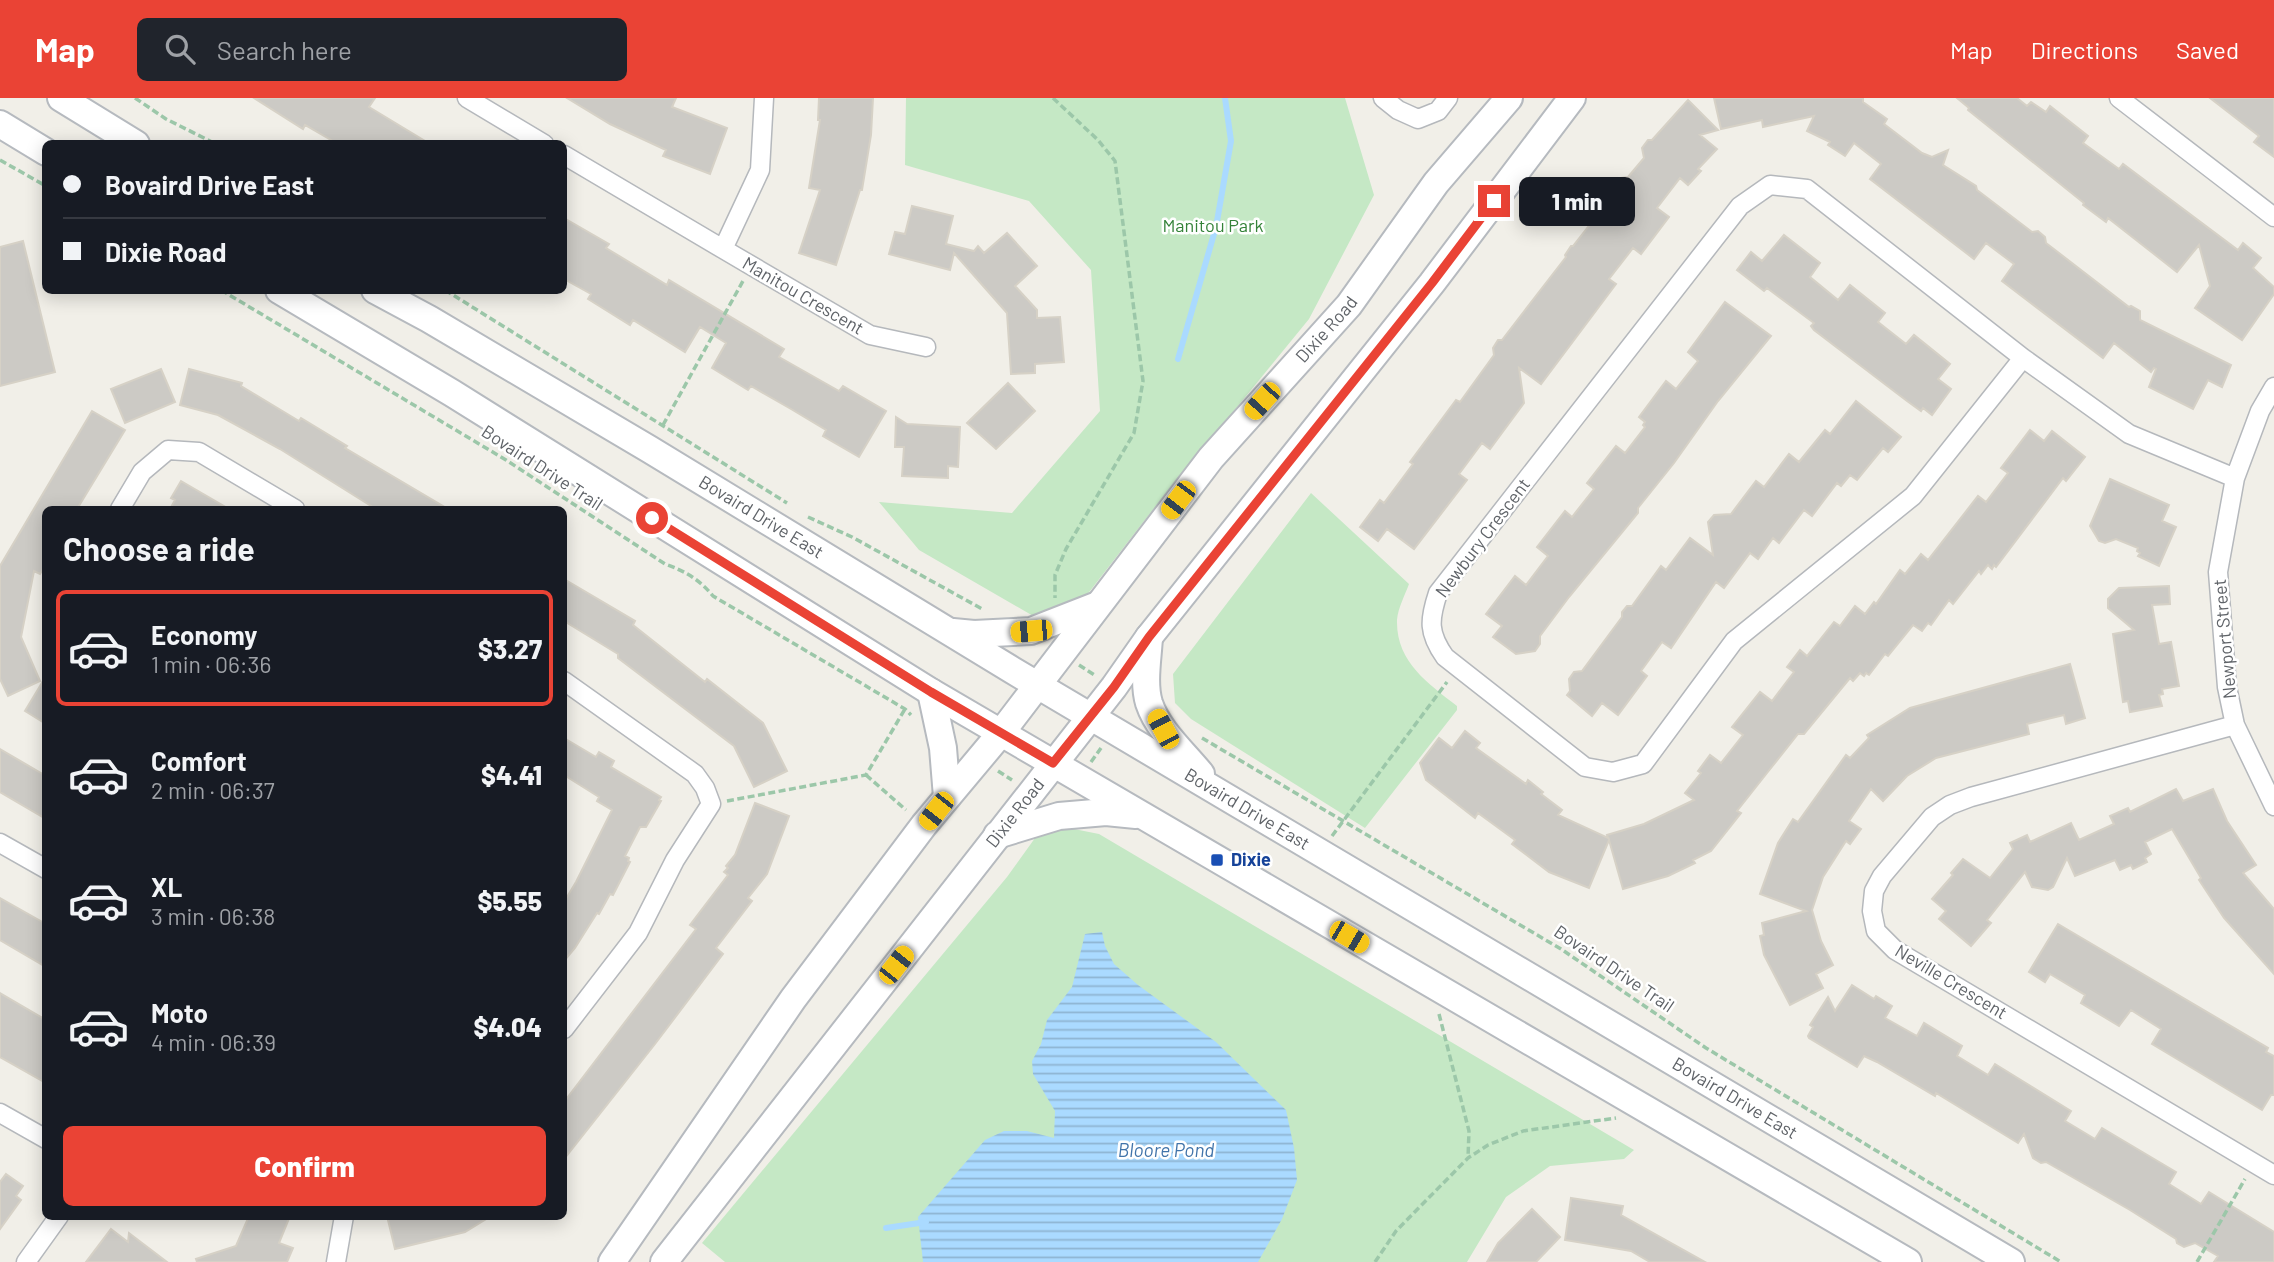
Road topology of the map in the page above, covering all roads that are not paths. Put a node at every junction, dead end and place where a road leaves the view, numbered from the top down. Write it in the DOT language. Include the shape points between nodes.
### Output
graph roads {
  1 [pos="61,98"];
  2 [pos="467,98"];
  3 [pos="764,98"];
  4 [pos="1383,98"];
  5 [pos="1448,98"];
  6 [pos="1509,98"];
  7 [pos="1572,98"];
  8 [pos="2119,98"];
  9 [pos="0,124"];
  10 [pos="129,140"];
  11 [pos="537,140"];
  12 [pos="42,150"];
  13 [pos="567,157"];
  14 [pos="2274,217"];
  15 [pos="723,249"];
  16 [pos="286,294"];
  17 [pos="382,294"];
  18 [pos="926,346"];
  19 [pos="2023,358"];
  20 [pos="2274,387"];
  21 [pos="2235,478"];
  22 [pos="122,506"];
  23 [pos="290,506"];
  24 [pos="1097,605"];
  25 [pos="948,631"];
  26 [pos="1149,637"];
  27 [pos="567,683"];
  28 [pos="1037,685"];
  29 [pos="931,692"];
  30 [pos="1091,715"];
  31 [pos="2235,725"];
  32 [pos="1000,733"];
  33 [pos="1053,763"];
  34 [pos="1213,788"];
  35 [pos="947,797"];
  36 [pos="2274,806"];
  37 [pos="1141,815"];
  38 [pos="997,835"];
  39 [pos="0,843"];
  40 [pos="42,867"];
  41 [pos="567,1025"];
  42 [pos="0,1113"];
  43 [pos="42,1137"];
  44 [pos="2274,1175"];
  45 [pos="57,1220"];
  46 [pos="343,1220"];
  47 [pos="26,1262"];
  48 [pos="336,1262"];
  49 [pos="612,1262"];
  50 [pos="664,1262"];
  51 [pos="1908,1262"];
  52 [pos="2011,1262"];
  1 -- 10 [label="main road"];
  2 -- 11 [label="street"];
  3 -- 15 [label="street, Manitou Crescent" via="760,170"];
  4 -- 5 [label="street" via="1418,119 1438,111"];
  6 -- 24 [label="main road, Dixie Road" via="1436,183 1349,305 1210,458"];
  7 -- 26 [label="main road, Dixie Road" via="1432,283"];
  8 -- 14 [label="street"];
  9 -- 12 [label="main road"];
  13 -- 15 [label="street, Manitou Crescent"];
  15 -- 18 [label="street, Manitou Crescent" via="870,334"];
  16 -- 29 [label="main road"];
  17 -- 25 [label="main road, Bovaird Drive East"];
  19 -- 19 [label="street, Newbury Crescent" via="1807,189 1770,185 1740,206 1438,593 1430,615 1434,641 1445,657 1585,767 1613,772 1643,764 1734,641 1913,496"];
  19 -- 21 [label="street, Newbury Crescent" via="2129,434"];
  20 -- 21 [label="street, Newport Street"];
  21 -- 31 [label="street, Newport Street" via="2218,572 2227,687"];
  22 -- 23 [label="street" via="142,472 168,450 199,452"];
  24 -- 25 [label="main road" via="1031,631"];
  24 -- 28 [label="main road, Dixie Road"];
  25 -- 28 [label="main road, Bovaird Drive East"];
  26 -- 30 [label="main road, Dixie Road"];
  26 -- 34 [label="main road" via="1149,703 1163,729"];
  27 -- 41 [label="street" via="695,774 711,804 675,860 638,933"];
  28 -- 30 [label="main road, Bovaird Drive East"];
  28 -- 32 [label="main road, Dixie Road"];
  29 -- 32 [label="main road"];
  29 -- 35 [label="main road"];
  30 -- 33 [label="main road, Dixie Road"];
  30 -- 34 [label="main road, Bovaird Drive East"];
  31 -- 36 [label="street, Newport Street"];
  31 -- 44 [label="street, Neville Crescent" via="1950,805 1932,817 1882,876 1874,891 1872,911 1876,931 1895,950"];
  32 -- 33 [label="main road"];
  32 -- 35 [label="main road, Dixie Road"];
  33 -- 37 [label="main road"];
  33 -- 38 [label="main road, Dixie Road"];
  34 -- 52 [label="main road, Bovaird Drive East"];
  35 -- 49 [label="main road, Dixie Road" via="793,999"];
  37 -- 38 [label="main road" via="1059,816"];
  37 -- 51 [label="main road"];
  38 -- 50 [label="main road, Dixie Road"];
  39 -- 40 [label="street"];
  42 -- 43 [label="street"];
  45 -- 47 [label="street"];
  46 -- 48 [label="street"];
}
